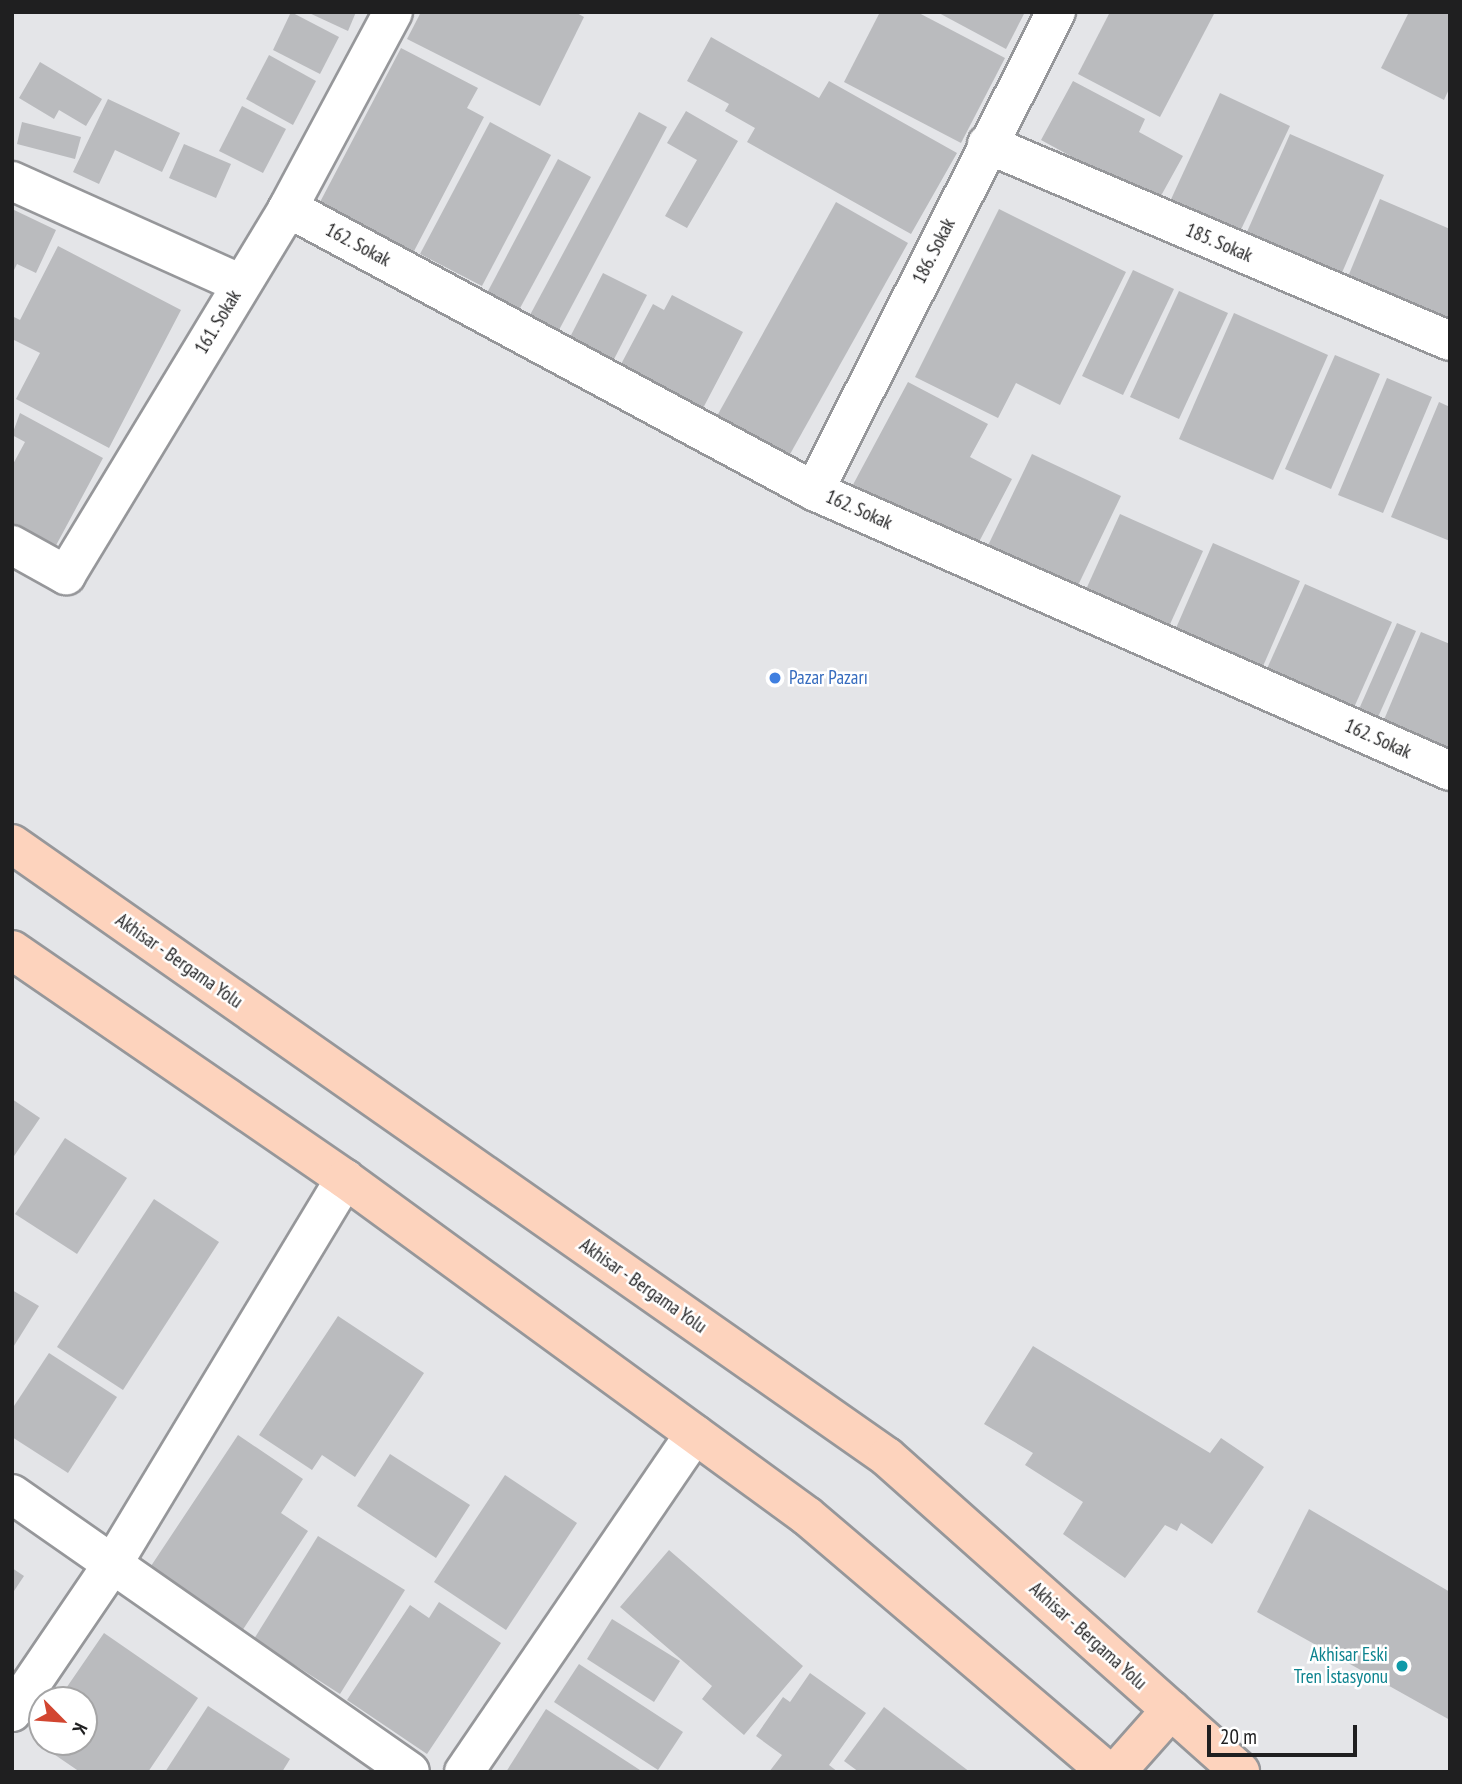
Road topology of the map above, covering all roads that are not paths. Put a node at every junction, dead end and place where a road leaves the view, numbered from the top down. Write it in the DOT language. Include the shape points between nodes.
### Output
graph roads {
  1 [pos="393,12"];
  2 [pos="1056,12"];
  3 [pos="987,144"];
  4 [pos="12,181"];
  5 [pos="288,208"];
  6 [pos="241,284"];
  7 [pos="1450,341"];
  8 [pos="814,491"];
  9 [pos="12,545"];
  10 [pos="1450,771"];
  11 [pos="12,844"];
  12 [pos="12,950"];
  13 [pos="345,1179"];
  14 [pos="695,1434"];
  15 [pos="12,1494"];
  16 [pos="112,1565"];
  17 [pos="1171,1710"];
  18 [pos="12,1712"];
  19 [pos="410,1772"];
  20 [pos="464,1772"];
  21 [pos="1108,1772"];
  22 [pos="1116,1772"];
  23 [pos="1240,1772"];
  1 -- 5 [label="street, 161. Sokak"];
  2 -- 3 [label="street, 186. Sokak"];
  3 -- 7 [label="street, 185. Sokak"];
  3 -- 8 [label="street, 186. Sokak"];
  4 -- 6 [label="street"];
  5 -- 6 [label="street, 161. Sokak"];
  5 -- 8 [label="street, 162. Sokak"];
  6 -- 9 [label="street, 161. Sokak" via="66,575"];
  8 -- 10 [label="street, 162. Sokak"];
  11 -- 17 [label="main road, Akhisar - Bergama Yolu" via="887,1457"];
  12 -- 13 [label="main road"];
  13 -- 14 [label="main road"];
  13 -- 16 [label="street"];
  14 -- 20 [label="street"];
  14 -- 21 [label="main road" via="807,1516"];
  15 -- 16 [label="street"];
  16 -- 18 [label="street"];
  16 -- 19 [label="street"];
  17 -- 22 [label="main road"];
  17 -- 23 [label="main road, Akhisar - Bergama Yolu"];
}
